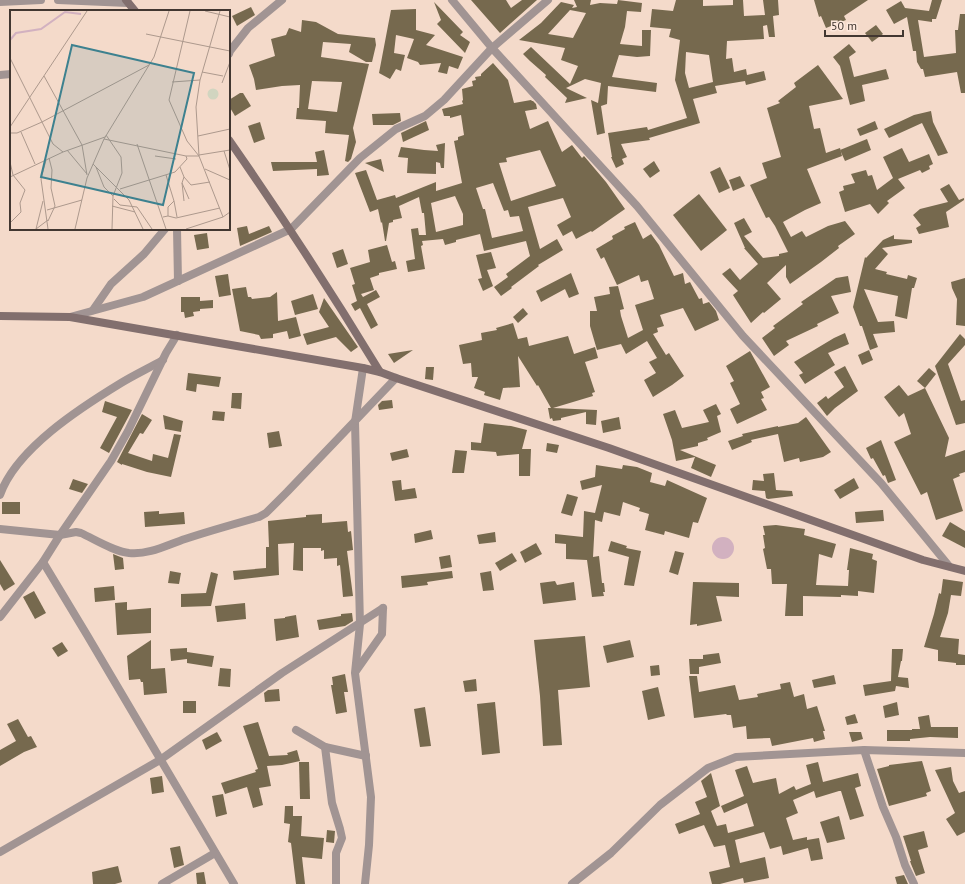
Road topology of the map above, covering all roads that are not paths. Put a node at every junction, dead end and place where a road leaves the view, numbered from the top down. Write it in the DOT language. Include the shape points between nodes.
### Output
graph roads {
  1 [pos="41,0"];
  2 [pos="58,0"];
  3 [pos="282,0"];
  4 [pos="452,0"];
  5 [pos="548,0"];
  6 [pos="0,2"];
  7 [pos="127,2"];
  8 [pos="134,10"];
  9 [pos="492,48"];
  10 [pos="230,51"];
  11 [pos="10,74"];
  12 [pos="0,75"];
  13 [pos="230,141"];
  14 [pos="291,229"];
  15 [pos="164,230"];
  16 [pos="177,230"];
  17 [pos="178,281"];
  18 [pos="93,310"];
  19 [pos="0,316"];
  20 [pos="70,317"];
  21 [pos="177,335"];
  22 [pos="163,360"];
  23 [pos="363,368"];
  24 [pos="380,372"];
  25 [pos="396,378"];
  26 [pos="355,422"];
  27 [pos="0,495"];
  28 [pos="0,529"];
  29 [pos="60,535"];
  30 [pos="43,562"];
  31 [pos="949,566"];
  32 [pos="965,571"];
  33 [pos="0,617"];
  34 [pos="360,624"];
  35 [pos="355,673"];
  36 [pos="296,730"];
  37 [pos="325,747"];
  38 [pos="864,750"];
  39 [pos="965,753"];
  40 [pos="366,756"];
  41 [pos="160,760"];
  42 [pos="0,852"];
  43 [pos="215,852"];
  44 [pos="162,884"];
  45 [pos="234,884"];
  46 [pos="336,884"];
  47 [pos="365,884"];
  48 [pos="572,884"];
  49 [pos="914,884"];
  1 -- 6 [label="street"];
  2 -- 7 [label="street"];
  3 -- 10 [label="street" via="248,28"];
  4 -- 9 [label="street"];
  5 -- 9 [label="street"];
  7 -- 8 [label="main road"];
  9 -- 14 [label="street" via="444,100 425,116 396,129 360,158"];
  9 -- 31 [label="street" via="637,206 743,336 881,483"];
  11 -- 12 [label="street"];
  13 -- 14 [label="main road"];
  14 -- 17 [label="street"];
  14 -- 24 [label="main road"];
  15 -- 18 [label="street" via="144,254 110,284"];
  16 -- 17 [label="street"];
  17 -- 18 [label="street" via="143,297"];
  18 -- 20 [label="street"];
  19 -- 20 [label="main road"];
  20 -- 21 [label="main road"];
  21 -- 22 [label="street"];
  21 -- 23 [label="main road"];
  22 -- 27 [label="street" via="121,383 53,430 35,445 13,470"];
  22 -- 29 [label="street" via="111,461"];
  23 -- 24 [label="main road"];
  23 -- 26 [label="street"];
  24 -- 25 [label="main road"];
  25 -- 26 [label="street"];
  25 -- 31 [label="main road" via="609,448 923,560"];
  26 -- 29 [label="street" via="266,514 137,554 119,551 81,533"];
  26 -- 34 [label="street"];
  28 -- 29 [label="street"];
  29 -- 30 [label="street"];
  30 -- 33 [label="street"];
  30 -- 41 [label="street"];
  31 -- 32 [label="main road"];
  34 -- 35 [label="street"];
  34 -- 35 [label="street" via="383,608 382,634"];
  34 -- 41 [label="street" via="282,673"];
  35 -- 40 [label="street"];
  36 -- 37 [label="street"];
  37 -- 40 [label="street"];
  37 -- 46 [label="street" via="332,803 342,838 336,853"];
  38 -- 39 [label="street"];
  38 -- 48 [label="street" via="736,757 708,768 660,805 611,853"];
  38 -- 49 [label="street" via="883,807"];
  40 -- 47 [label="street" via="371,797"];
  41 -- 42 [label="street"];
  41 -- 43 [label="street"];
  43 -- 44 [label="street"];
  43 -- 45 [label="street"];
}
